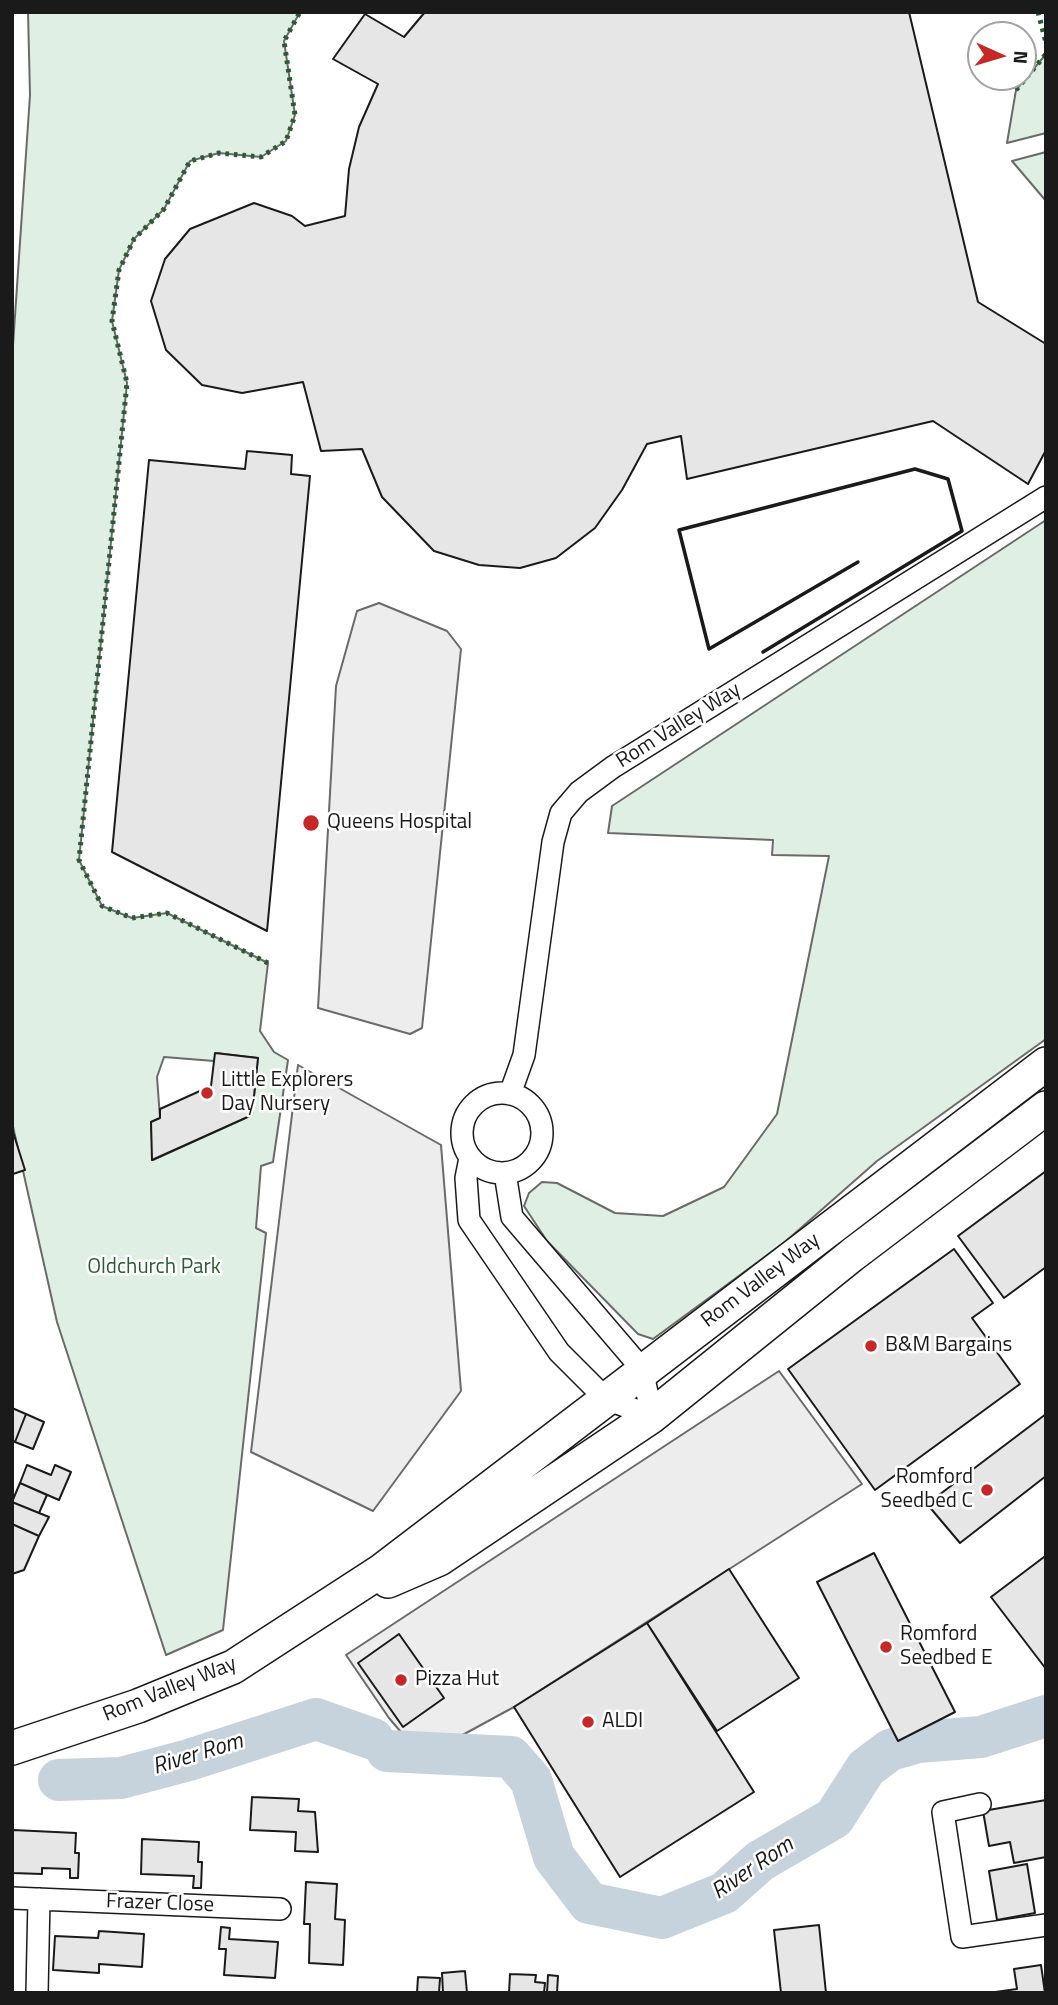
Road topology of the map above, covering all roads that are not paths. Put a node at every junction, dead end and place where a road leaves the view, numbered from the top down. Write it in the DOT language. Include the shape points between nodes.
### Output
graph roads {
  1 [pos="1046,496"];
  2 [pos="1046,1064"];
  3 [pos="510,1094"];
  4 [pos="1046,1108"];
  5 [pos="470,1158"];
  6 [pos="505,1173"];
  7 [pos="642,1369"];
  8 [pos="606,1399"];
  9 [pos="652,1416"];
  10 [pos="318,1612"];
  11 [pos="12,1748"];
  12 [pos="980,1804"];
  13 [pos="12,1898"];
  14 [pos="39,1899"];
  15 [pos="280,1909"];
  16 [pos="1046,1925"];
  17 [pos="37,1993"];
  1 -- 3 [label="street, Rom Valley Way" via="579,792 561,813 553,842 524,1055"];
  2 -- 7 [label="main road, Rom Valley Way"];
  3 -- 5 [label="street" via="495,1093 469,1110 461,1136"];
  3 -- 6 [label="street" via="522,1098 538,1117 541,1142 530,1161"];
  4 -- 9 [label="main road, Rom Valley Way" via="852,1255"];
  5 -- 6 [label="street" via="485,1170"];
  5 -- 8 [label="street" via="466,1178 469,1220 559,1352"];
  6 -- 7 [label="street" via="512,1217"];
  7 -- 8 [label="main road, Rom Valley Way"];
  7 -- 9 [label="street"];
  8 -- 9 [label="street"];
  8 -- 10 [label="main road, Rom Valley Way" via="381,1571"];
  9 -- 10 [label="main road, Rom Valley Way" via="439,1559"];
  10 -- 11 [label="main road, Rom Valley Way" via="233,1667 138,1706"];
  12 -- 16 [label="street" via="943,1812 962,1937"];
  13 -- 14 [label="street, Frazer Close"];
  14 -- 15 [label="street, Frazer Close"];
  14 -- 17 [label="street"];
}
